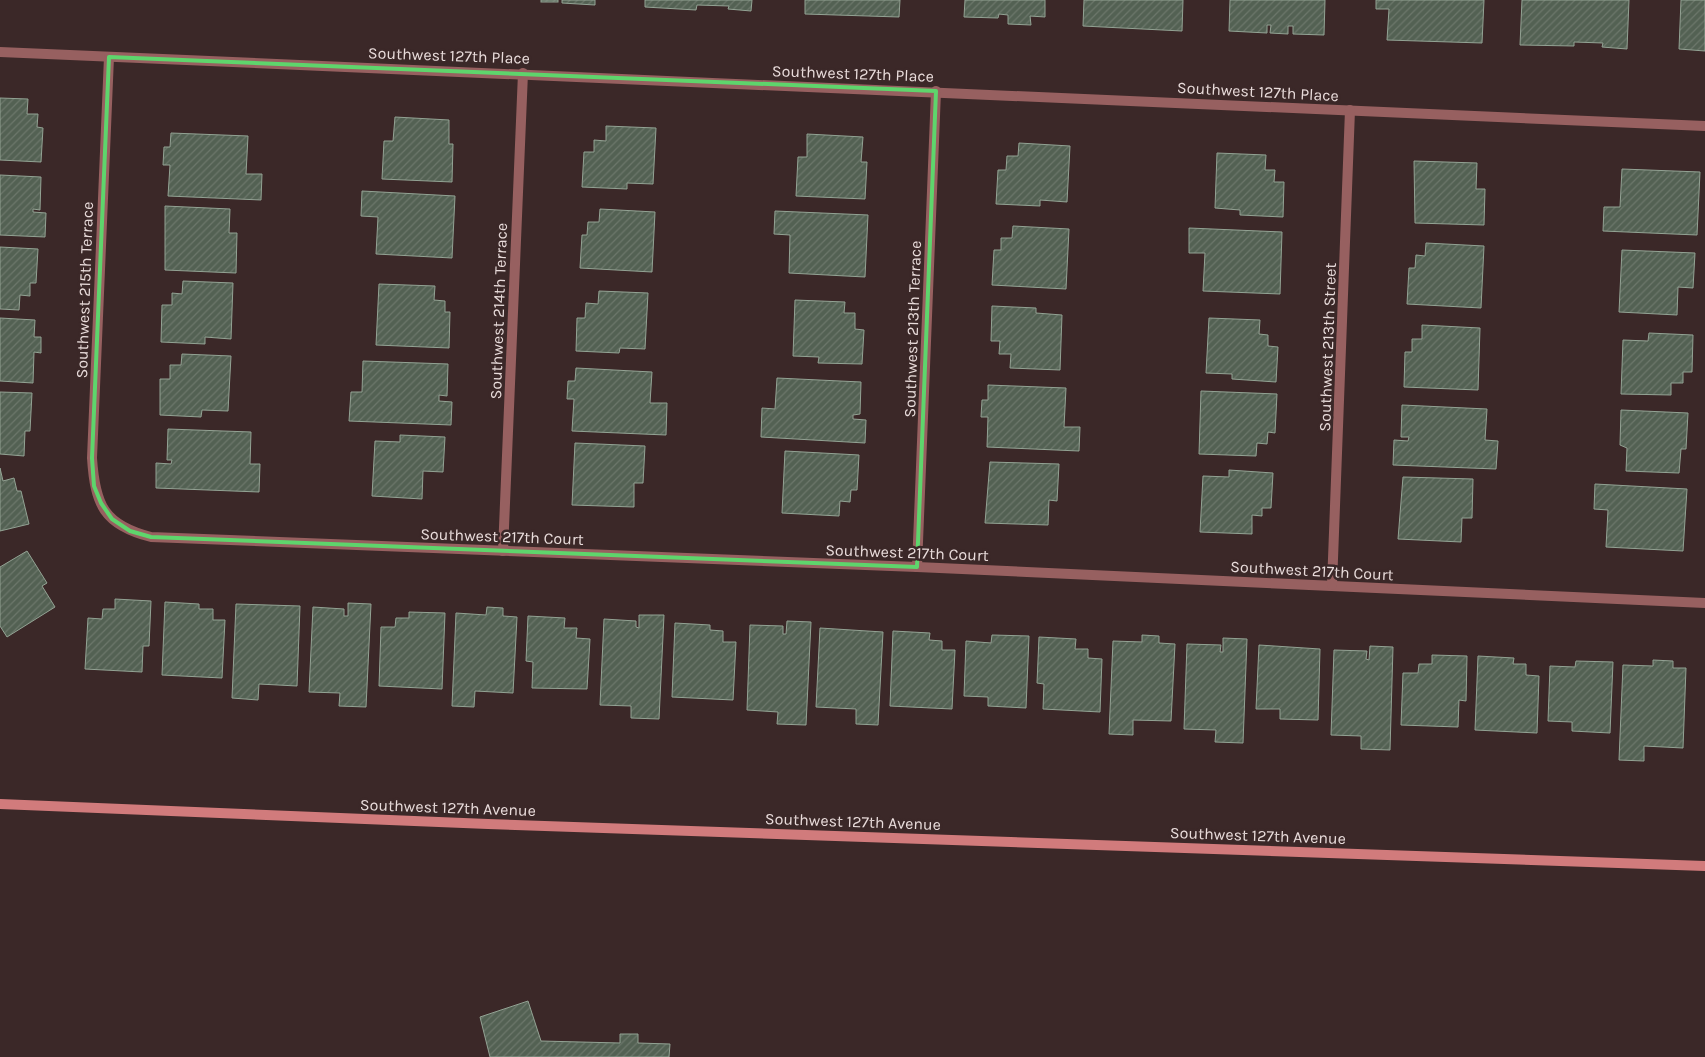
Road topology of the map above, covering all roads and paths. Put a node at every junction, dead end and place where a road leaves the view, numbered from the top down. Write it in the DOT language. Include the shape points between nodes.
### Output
graph roads {
  1 [pos="0,52"];
  2 [pos="109,57"];
  3 [pos="523,73"];
  4 [pos="936,91"];
  5 [pos="1350,110"];
  6 [pos="1705,126"];
  7 [pos="112,519"];
  8 [pos="503,550"];
  9 [pos="917,567"];
  10 [pos="1332,585"];
  11 [pos="1705,603"];
  12 [pos="0,804"];
  13 [pos="1705,866"];
  1 -- 2 [label="street, Southwest 127th Place"];
  2 -- 3 [label="street, Southwest 127th Place"];
  2 -- 7 [label="street, Southwest 215th Terrace" via="92,458 94,486"];
  3 -- 4 [label="street, Southwest 127th Place"];
  3 -- 8 [label="street, Southwest 214th Terrace"];
  4 -- 5 [label="street, Southwest 127th Place"];
  4 -- 9 [label="street, Southwest 213th Terrace"];
  5 -- 6 [label="street, Southwest 127th Place"];
  5 -- 10 [label="street, Southwest 213th Street"];
  7 -- 8 [label="street, Southwest 217th Court" via="130,532 151,537"];
  8 -- 9 [label="street, Southwest 217th Court"];
  9 -- 10 [label="street, Southwest 217th Court"];
  10 -- 11 [label="street, Southwest 217th Court"];
  12 -- 13 [label="street, Southwest 127th Avenue"];
}
